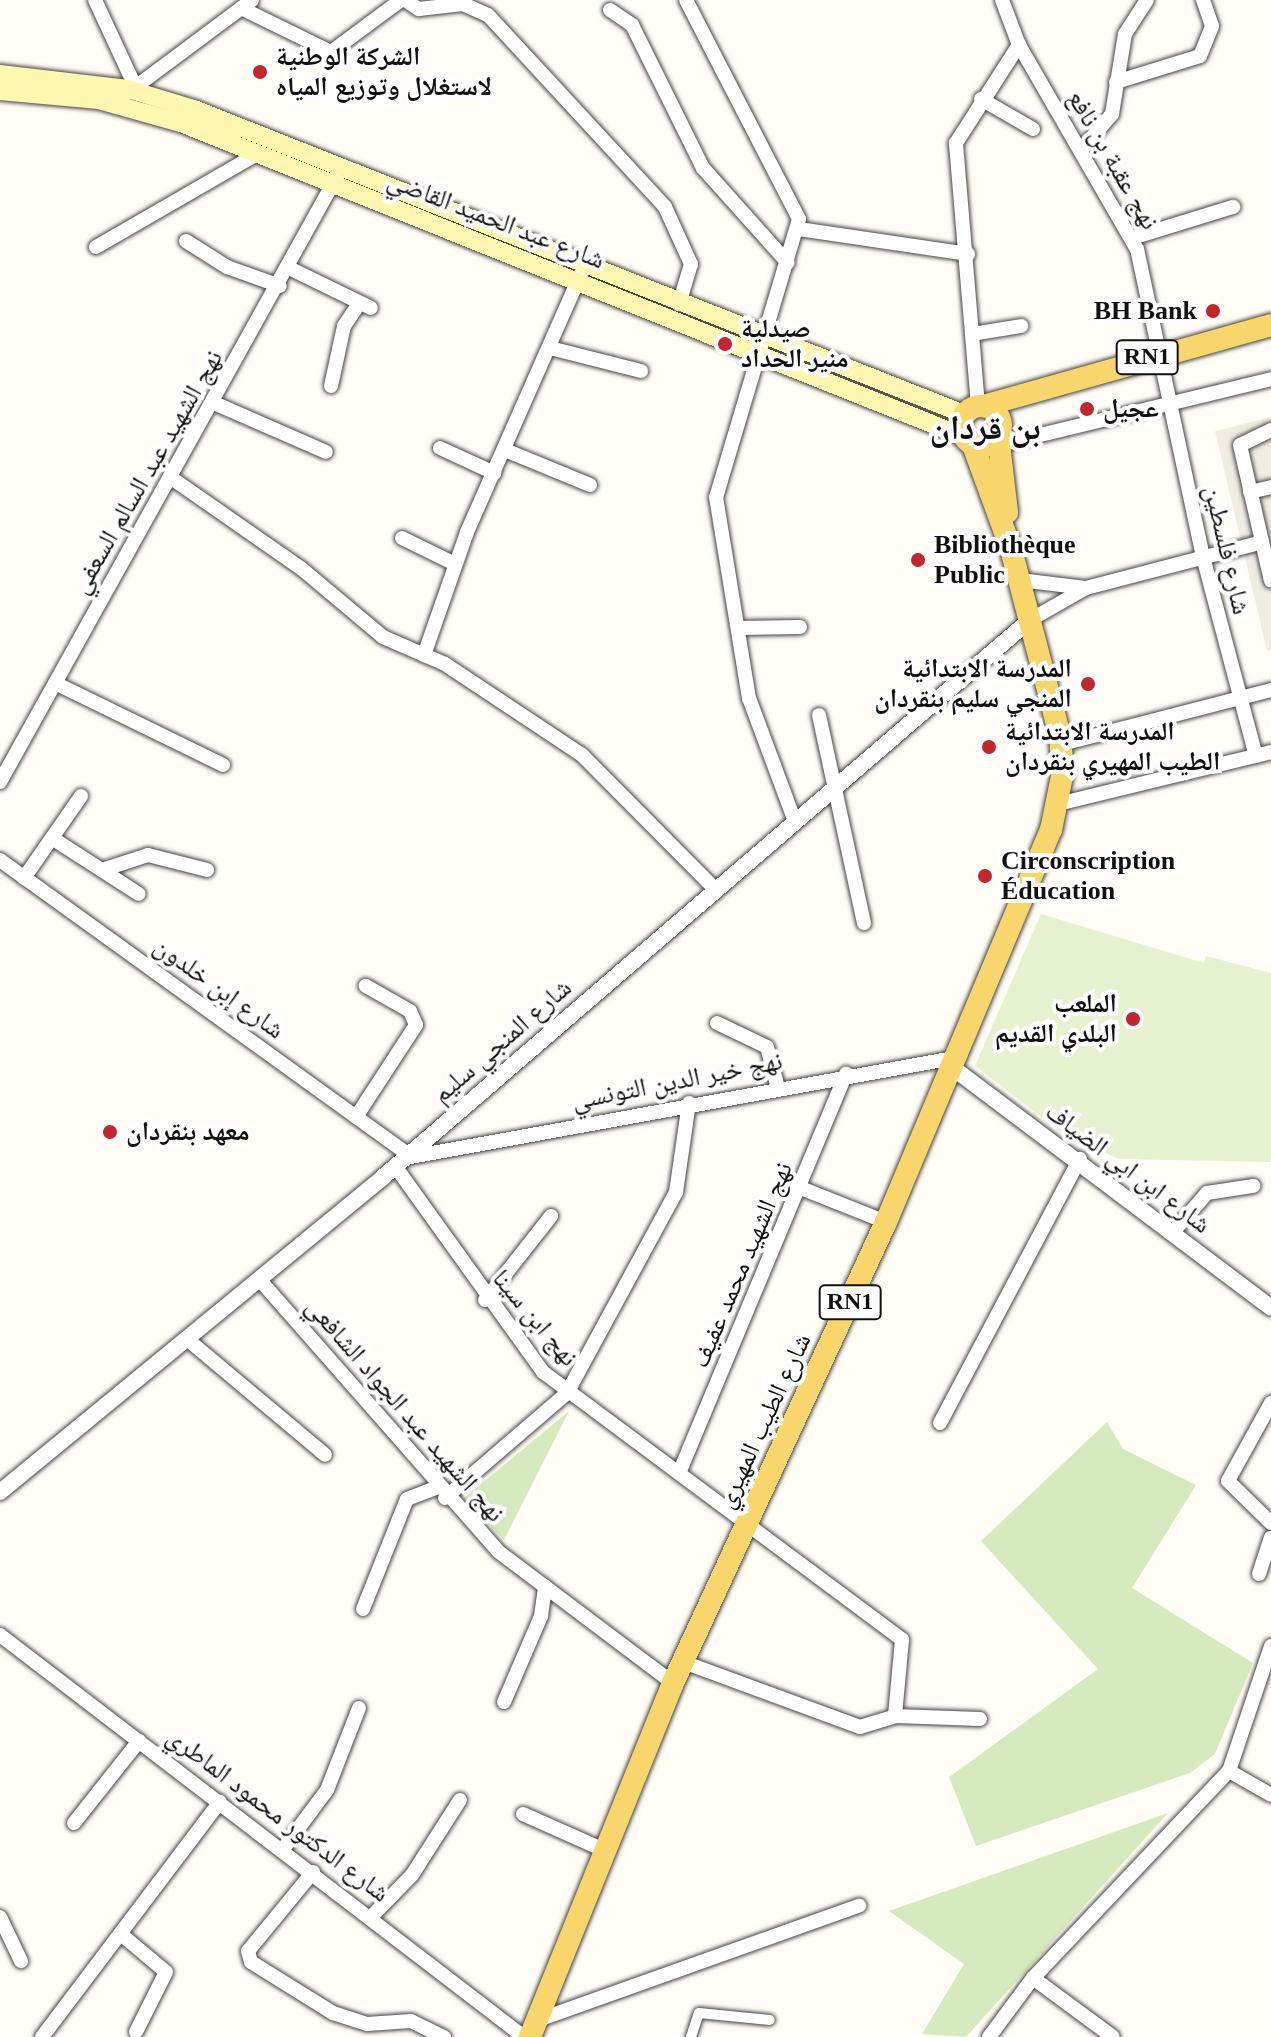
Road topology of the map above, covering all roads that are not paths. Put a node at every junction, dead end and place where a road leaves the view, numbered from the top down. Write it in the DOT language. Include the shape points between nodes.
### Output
graph roads {
  1 [pos="95,0"];
  2 [pos="403,0"];
  3 [pos="686,0"];
  4 [pos="1002,0"];
  5 [pos="1147,0"];
  6 [pos="1203,0"];
  7 [pos="241,5"];
  8 [pos="610,10"];
  9 [pos="1019,45"];
  10 [pos="0,74"];
  11 [pos="1116,82"];
  12 [pos="0,91"];
  13 [pos="128,93"];
  14 [pos="981,99"];
  15 [pos="1033,129"];
  16 [pos="1081,150"];
  17 [pos="257,154"];
  18 [pos="337,176"];
  19 [pos="1233,207"];
  20 [pos="799,229"];
  21 [pos="1132,238"];
  22 [pos="186,241"];
  23 [pos="96,247"];
  24 [pos="968,254"];
  25 [pos="788,263"];
  26 [pos="289,268"];
  27 [pos="581,273"];
  28 [pos="280,286"];
  29 [pos="679,304"];
  30 [pos="1271,325"];
  31 [pos="1021,326"];
  32 [pos="972,334"];
  33 [pos="762,344"];
  34 [pos="550,348"];
  35 [pos="1162,352"];
  36 [pos="641,371"];
  37 [pos="1271,379"];
  38 [pos="331,386"];
  39 [pos="214,403"];
  40 [pos="1169,404"];
  41 [pos="982,425"];
  42 [pos="1271,430"];
  43 [pos="440,448"];
  44 [pos="505,450"];
  45 [pos="326,452"];
  46 [pos="494,473"];
  47 [pos="170,477"];
  48 [pos="590,485"];
  49 [pos="1271,487"];
  50 [pos="1250,492"];
  51 [pos="402,538"];
  52 [pos="1262,542"];
  53 [pos="1203,557"];
  54 [pos="455,564"];
  55 [pos="1020,580"];
  56 [pos="1271,580"];
  57 [pos="1086,588"];
  58 [pos="1030,620"];
  59 [pos="800,627"];
  60 [pos="739,628"];
  61 [pos="424,655"];
  62 [pos="55,683"];
  63 [pos="1271,690"];
  64 [pos="1239,698"];
  65 [pos="819,715"];
  66 [pos="1062,744"];
  67 [pos="1271,752"];
  68 [pos="1256,756"];
  69 [pos="223,765"];
  70 [pos="0,782"];
  71 [pos="837,782"];
  72 [pos="81,796"];
  73 [pos="1058,804"];
  74 [pos="794,819"];
  75 [pos="52,838"];
  76 [pos="0,860"];
  77 [pos="102,870"];
  78 [pos="207,870"];
  79 [pos="24,878"];
  80 [pos="713,887"];
  81 [pos="139,894"];
  82 [pos="864,923"];
  83 [pos="366,986"];
  84 [pos="717,1023"];
  85 [pos="956,1062"];
  86 [pos="846,1074"];
  87 [pos="777,1085"];
  88 [pos="689,1103"];
  89 [pos="356,1117"];
  90 [pos="1080,1159"];
  91 [pos="403,1160"];
  92 [pos="1253,1186"];
  93 [pos="801,1188"];
  94 [pos="551,1216"];
  95 [pos="886,1222"];
  96 [pos="1173,1232"];
  97 [pos="259,1279"];
  98 [pos="485,1300"];
  99 [pos="1271,1308"];
  100 [pos="187,1339"];
  101 [pos="567,1393"];
  102 [pos="1271,1403"];
  103 [pos="940,1423"];
  104 [pos="325,1455"];
  105 [pos="679,1473"];
  106 [pos="0,1492"];
  107 [pos="441,1493"];
  108 [pos="1271,1523"];
  109 [pos="746,1528"];
  110 [pos="1271,1538"];
  111 [pos="1259,1574"];
  112 [pos="545,1586"];
  113 [pos="363,1609"];
  114 [pos="0,1635"];
  115 [pos="1271,1646"];
  116 [pos="686,1663"];
  117 [pos="673,1683"];
  118 [pos="504,1702"];
  119 [pos="359,1708"];
  120 [pos="895,1716"];
  121 [pos="980,1719"];
  122 [pos="139,1741"];
  123 [pos="1229,1771"];
  124 [pos="1271,1795"];
  125 [pos="460,1800"];
  126 [pos="220,1802"];
  127 [pos="523,1814"];
  128 [pos="74,1823"];
  129 [pos="283,1849"];
  130 [pos="606,1851"];
  131 [pos="313,1872"];
  132 [pos="859,1906"];
  133 [pos="372,1916"];
  134 [pos="0,1917"];
  135 [pos="122,1935"];
  136 [pos="21,1961"];
  137 [pos="1033,1978"];
  138 [pos="770,2020"];
  139 [pos="531,2031"];
  140 [pos="136,2032"];
  141 [pos="42,2037"];
  142 [pos="444,2037"];
  143 [pos="691,2037"];
  144 [pos="989,2037"];
  145 [pos="1113,2037"];
  1 -- 13 [label="street"];
  2 -- 7 [label="street" via="331,52"];
  2 -- 29 [label="street" via="419,9 463,4 488,15 665,207 691,264"];
  3 -- 20 [label="street" via="736,105 792,194"];
  4 -- 9 [label="street, نهج عقبة بن نافع"];
  5 -- 11 [label="street" via="1125,34"];
  6 -- 11 [label="street" via="1212,26 1200,56"];
  7 -- 13 [label="street"];
  8 -- 25 [label="street" via="632,25 703,168"];
  9 -- 14 [label="street"];
  9 -- 16 [label="street, نهج عقبة بن نافع"];
  10 -- 13 [label="main road, شارع عبد الحميد القاضي"];
  11 -- 16 [label="street" via="1108,122"];
  12 -- 13 [label="main road, شارع عبد الحميد القاضي"];
  13 -- 17 [label="main road, شارع عبد الحميد القاضي"];
  13 -- 18 [label="main road, شارع عبد الحميد القاضي"];
  14 -- 15 [label="street"];
  14 -- 24 [label="street" via="956,143"];
  16 -- 21 [label="street, نهج عقبة بن نافع"];
  17 -- 18 [label="main road, شارع عبد الحميد القاضي"];
  17 -- 23 [label="street"];
  18 -- 26 [label="street, نهج الشهيد عبد السالم السعفي"];
  18 -- 27 [label="main road, شارع عبد الحميد القاضي"];
  19 -- 21 [label="street"];
  20 -- 24 [label="street"];
  20 -- 25 [label="street"];
  21 -- 35 [label="street, نهج عقبة بن نافع"];
  22 -- 28 [label="street"];
  24 -- 32 [label="street"];
  25 -- 33 [label="street"];
  26 -- 28 [label="street, نهج الشهيد عبد السالم السعفي"];
  26 -- 38 [label="street" via="364,307 344,326"];
  27 -- 29 [label="main road, شارع عبد الحميد القاضي"];
  27 -- 33 [label="main road, شارع عبد الحميد القاضي"];
  27 -- 34 [label="street"];
  28 -- 39 [label="street, نهج الشهيد عبد السالم السعفي"];
  29 -- 33 [label="main road, شارع عبد الحميد القاضي"];
  30 -- 35 [label="main road, RN1"];
  31 -- 32 [label="street"];
  32 -- 41 [label="street"];
  33 -- 41 [label="main road, شارع عبد الحميد القاضي"];
  33 -- 60 [label="street" via="716,497"];
  34 -- 36 [label="street"];
  34 -- 44 [label="street"];
  35 -- 40 [label="street, شارع فلسطين"];
  35 -- 41 [label="main road, RN1" via="1025,392"];
  37 -- 40 [label="street"];
  39 -- 45 [label="street"];
  39 -- 47 [label="street, نهج الشهيد عبد السالم السعفي"];
  40 -- 41 [label="street"];
  40 -- 53 [label="street, شارع فلسطين"];
  41 -- 55 [label="main road, شارع الطيب المهيري / RN1"];
  42 -- 50 [label="street" via="1240,441"];
  43 -- 46 [label="street"];
  44 -- 46 [label="street"];
  44 -- 48 [label="street"];
  46 -- 54 [label="street"];
  47 -- 61 [label="street" via="302,569 383,637"];
  47 -- 62 [label="street, نهج الشهيد عبد السالم السعفي"];
  49 -- 50 [label="street"];
  50 -- 52 [label="street"];
  51 -- 54 [label="street"];
  52 -- 53 [label="street"];
  52 -- 56 [label="street"];
  53 -- 57 [label="street"];
  53 -- 64 [label="street, شارع فلسطين"];
  54 -- 61 [label="street"];
  55 -- 57 [label="street"];
  55 -- 58 [label="main road, شارع الطيب المهيري / RN1"];
  57 -- 58 [label="street"];
  58 -- 66 [label="main road, شارع الطيب المهيري / RN1"];
  58 -- 71 [label="street, شارع المنجي سليم"];
  59 -- 60 [label="street"];
  60 -- 74 [label="street" via="749,698"];
  61 -- 80 [label="street" via="582,755"];
  62 -- 69 [label="street"];
  62 -- 70 [label="street, نهج الشهيد عبد السالم السعفي"];
  63 -- 64 [label="street"];
  64 -- 66 [label="street"];
  64 -- 68 [label="street, شارع فلسطين"];
  65 -- 71 [label="street"];
  66 -- 73 [label="main road, شارع الطيب المهيري / RN1"];
  67 -- 68 [label="street"];
  68 -- 73 [label="street"];
  71 -- 74 [label="street, شارع المنجي سليم"];
  71 -- 82 [label="street"];
  72 -- 75 [label="street"];
  73 -- 85 [label="main road, شارع الطيب المهيري / RN1" via="1032,887"];
  74 -- 80 [label="street, شارع المنجي سليم"];
  75 -- 77 [label="street"];
  75 -- 79 [label="street"];
  76 -- 79 [label="street, شارع إبن خلدون"];
  77 -- 78 [label="street" via="148,855"];
  77 -- 81 [label="street"];
  79 -- 89 [label="street, شارع إبن خلدون"];
  80 -- 91 [label="street, شارع المنجي سليم"];
  83 -- 89 [label="street" via="410,1011 416,1025"];
  84 -- 87 [label="street" via="767,1047"];
  85 -- 86 [label="street, نهج خير الدين التونسي"];
  85 -- 90 [label="street, شارع ابن ابي الضياف"];
  85 -- 95 [label="main road, شارع الطيب المهيري / RN1"];
  86 -- 87 [label="street, نهج خير الدين التونسي"];
  86 -- 93 [label="street, نهج الشهيد محمد عفيف"];
  87 -- 88 [label="street, نهج خير الدين التونسي"];
  88 -- 91 [label="street, نهج خير الدين التونسي"];
  88 -- 101 [label="street" via="680,1181"];
  89 -- 91 [label="street, شارع إبن خلدون"];
  90 -- 96 [label="street, شارع ابن ابي الضياف"];
  90 -- 103 [label="street"];
  91 -- 97 [label="street, شارع المنجي سليم"];
  91 -- 98 [label="street, نهج ابن سينا"];
  92 -- 96 [label="street" via="1207,1193"];
  93 -- 95 [label="street"];
  93 -- 105 [label="street, نهج الشهيد محمد عفيف"];
  94 -- 98 [label="street"];
  95 -- 109 [label="main road, شارع الطيب المهيري / RN1"];
  96 -- 99 [label="street, شارع ابن ابي الضياف"];
  97 -- 100 [label="street, شارع المنجي سليم"];
  97 -- 107 [label="street, نهج الشهيد عبد الجواد الشافعي"];
  98 -- 101 [label="street, نهج ابن سينا"];
  100 -- 104 [label="street"];
  100 -- 106 [label="street, شارع المنجي سليم"];
  101 -- 105 [label="street, نهج ابن سينا"];
  101 -- 107 [label="street"];
  102 -- 108 [label="street" via="1228,1473 1232,1491"];
  105 -- 109 [label="street, نهج ابن سينا"];
  107 -- 112 [label="street, نهج الشهيد عبد الجواد الشافعي"];
  107 -- 113 [label="street" via="407,1499"];
  109 -- 116 [label="main road, شارع الطيب المهيري / RN1"];
  109 -- 120 [label="street, نهج ابن سينا" via="902,1640"];
  110 -- 111 [label="street"];
  112 -- 117 [label="street, نهج الشهيد عبد الجواد الشافعي"];
  112 -- 118 [label="street" via="541,1616"];
  114 -- 122 [label="street, شارع الدكتور محمود الماطري"];
  115 -- 123 [label="street"];
  116 -- 117 [label="main road, شارع الطيب المهيري / RN1"];
  116 -- 120 [label="street" via="860,1727"];
  117 -- 130 [label="main road, شارع الطيب المهيري / RN1"];
  119 -- 129 [label="street" via="327,1790"];
  120 -- 121 [label="street"];
  122 -- 126 [label="street, شارع الدكتور محمود الماطري"];
  122 -- 128 [label="street"];
  123 -- 124 [label="street"];
  123 -- 137 [label="street"];
  125 -- 133 [label="street" via="412,1875"];
  126 -- 129 [label="street, شارع الدكتور محمود الماطري"];
  126 -- 135 [label="street"];
  127 -- 130 [label="street"];
  129 -- 131 [label="street, شارع الدكتور محمود الماطري"];
  130 -- 139 [label="main road, شارع الطيب المهيري / RN1"];
  131 -- 133 [label="street, شارع الدكتور محمود الماطري"];
  131 -- 142 [label="street" via="248,1951 251,1962 333,2013 367,2024 411,2021"];
  132 -- 139 [label="street"];
  133 -- 139 [label="street, شارع الدكتور محمود الماطري"];
  134 -- 136 [label="street"];
  135 -- 140 [label="street" via="166,1972"];
  135 -- 141 [label="street"];
  137 -- 144 [label="street"];
  137 -- 145 [label="street"];
  138 -- 143 [label="street" via="699,2013"];
}
